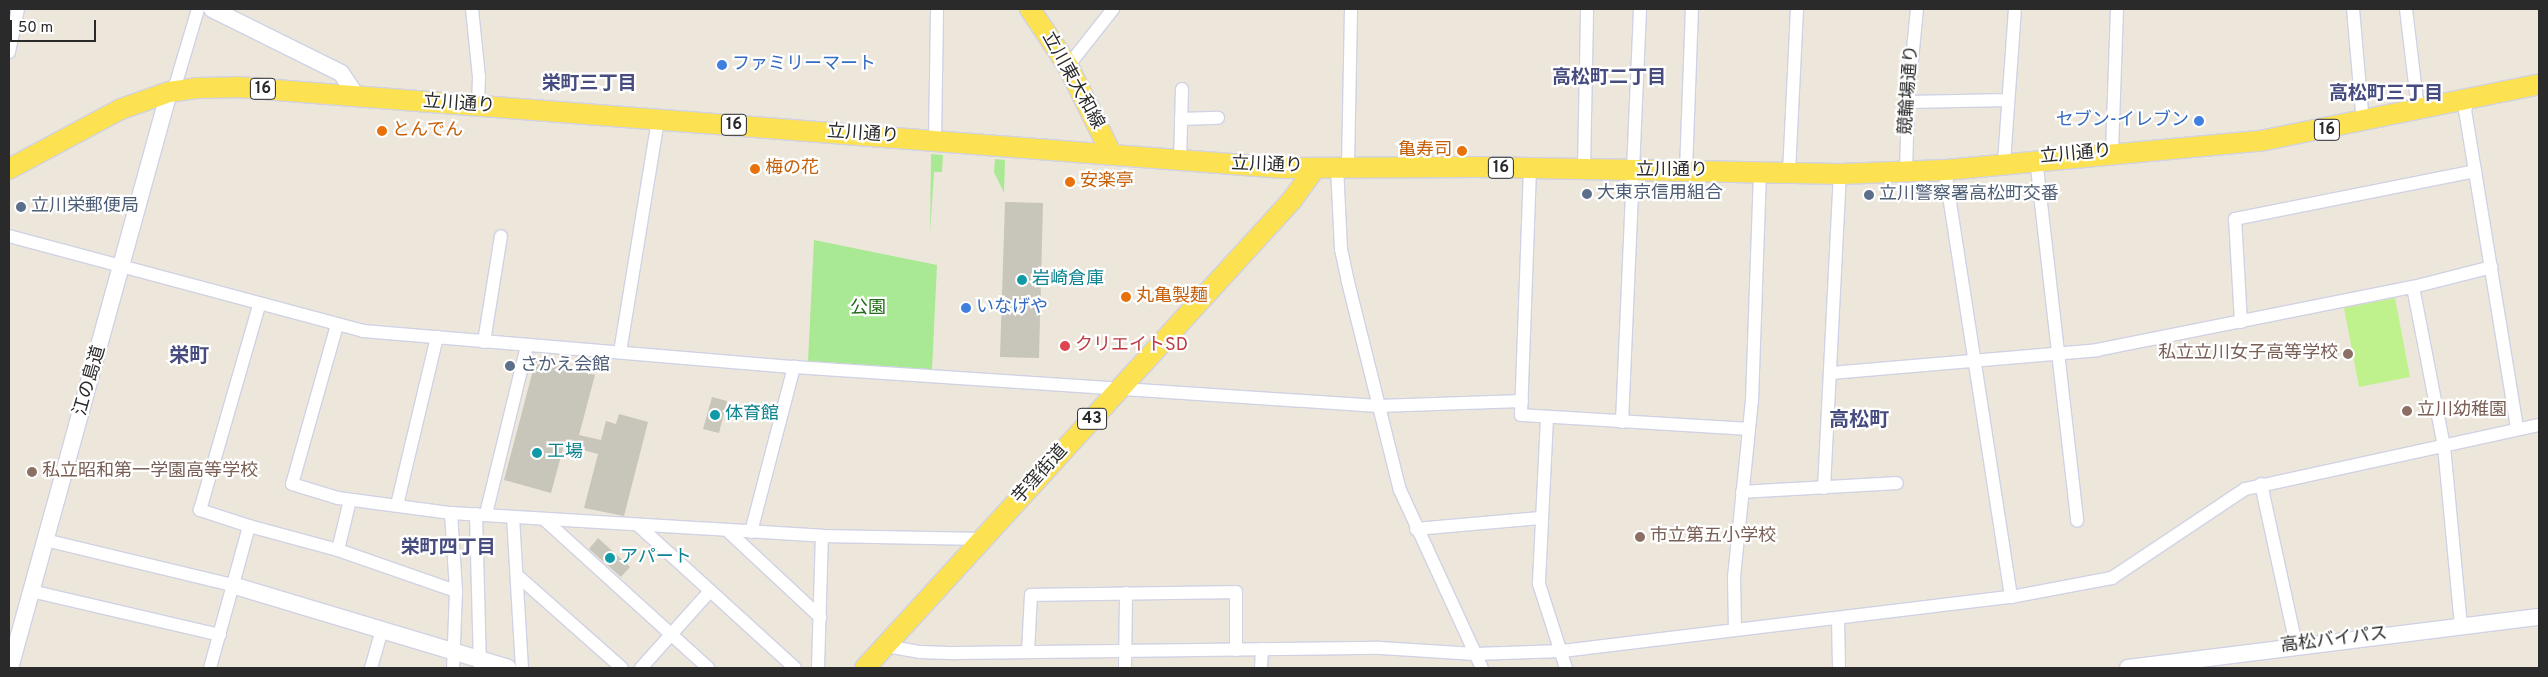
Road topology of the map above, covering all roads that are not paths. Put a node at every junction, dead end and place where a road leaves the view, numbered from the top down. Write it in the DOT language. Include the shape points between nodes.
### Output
graph roads {
  1 [pos="18,9"];
  2 [pos="198,9"];
  3 [pos="212,9"];
  4 [pos="472,9"];
  5 [pos="937,9"];
  6 [pos="1030,9"];
  7 [pos="1112,9"];
  8 [pos="1351,9"];
  9 [pos="1587,9"];
  10 [pos="1640,9"];
  11 [pos="1692,9"];
  12 [pos="1797,9"];
  13 [pos="1917,9"];
  14 [pos="2015,9"];
  15 [pos="2117,9"];
  16 [pos="2353,9"];
  17 [pos="2406,9"];
  18 [pos="9,52"];
  19 [pos="1068,66"];
  20 [pos="2539,84"];
  21 [pos="1182,89"];
  22 [pos="169,92"];
  23 [pos="356,97"];
  24 [pos="2469,98"];
  25 [pos="2008,100"];
  26 [pos="1908,102"];
  27 [pos="478,106"];
  28 [pos="2418,110"];
  29 [pos="1218,118"];
  30 [pos="1181,119"];
  31 [pos="658,120"];
  32 [pos="2363,123"];
  33 [pos="935,140"];
  34 [pos="2112,152"];
  35 [pos="1112,155"];
  36 [pos="2036,159"];
  37 [pos="1180,161"];
  38 [pos="2004,162"];
  39 [pos="1342,167"];
  40 [pos="1315,168"];
  41 [pos="9,169"];
  42 [pos="1530,169"];
  43 [pos="1584,170"];
  44 [pos="1945,170"];
  45 [pos="1636,171"];
  46 [pos="1686,171"];
  47 [pos="1906,171"];
  48 [pos="2475,171"];
  49 [pos="1760,172"];
  50 [pos="1789,173"];
  51 [pos="1840,174"];
  52 [pos="9,236"];
  53 [pos="501,236"];
  54 [pos="123,267"];
  55 [pos="2492,267"];
  56 [pos="2413,287"];
  57 [pos="259,305"];
  58 [pos="2241,322"];
  59 [pos="337,325"];
  60 [pos="437,337"];
  61 [pos="484,342"];
  62 [pos="528,346"];
  63 [pos="620,352"];
  64 [pos="2058,354"];
  65 [pos="1974,363"];
  66 [pos="794,367"];
  67 [pos="1831,373"];
  68 [pos="1121,388"];
  69 [pos="1522,401"];
  70 [pos="1378,406"];
  71 [pos="1547,418"];
  72 [pos="1622,422"];
  73 [pos="2539,425"];
  74 [pos="2517,428"];
  75 [pos="1748,429"];
  76 [pos="2444,446"];
  77 [pos="1897,483"];
  78 [pos="2261,484"];
  79 [pos="1824,488"];
  80 [pos="1742,492"];
  81 [pos="350,500"];
  82 [pos="397,505"];
  83 [pos="451,513"];
  84 [pos="481,514"];
  85 [pos="513,517"];
  86 [pos="1540,518"];
  87 [pos="545,520"];
  88 [pos="2077,521"];
  89 [pos="249,526"];
  90 [pos="639,526"];
  91 [pos="1416,529"];
  92 [pos="729,532"];
  93 [pos="751,532"];
  94 [pos="822,536"];
  95 [pos="983,539"];
  96 [pos="45,540"];
  97 [pos="338,550"];
  98 [pos="519,577"];
  99 [pos="232,585"];
  100 [pos="31,591"];
  101 [pos="456,591"];
  102 [pos="710,591"];
  103 [pos="1126,594"];
  104 [pos="2011,598"];
  105 [pos="820,617"];
  106 [pos="2539,617"];
  107 [pos="1838,619"];
  108 [pos="2462,624"];
  109 [pos="382,630"];
  110 [pos="1735,630"];
  111 [pos="220,635"];
  112 [pos="670,635"];
  113 [pos="2296,645"];
  114 [pos="886,646"];
  115 [pos="1236,650"];
  116 [pos="1262,650"];
  117 [pos="1125,651"];
  118 [pos="1562,651"];
  119 [pos="1028,652"];
  120 [pos="1475,654"];
  121 [pos="454,660"];
  122 [pos="480,664"];
  123 [pos="10,668"];
  124 [pos="210,668"];
  125 [pos="371,668"];
  126 [pos="508,668"];
  127 [pos="522,668"];
  128 [pos="622,668"];
  129 [pos="641,668"];
  130 [pos="708,668"];
  131 [pos="794,668"];
  132 [pos="818,668"];
  133 [pos="866,668"];
  134 [pos="1125,668"];
  135 [pos="1261,668"];
  136 [pos="1482,668"];
  137 [pos="1566,668"];
  138 [pos="1839,668"];
  139 [pos="2128,668"];
  1 -- 18 [label="street"];
  2 -- 22 [label="street" via="176,83"];
  3 -- 23 [label="street" via="341,73"];
  4 -- 27 [label="street" via="479,77"];
  5 -- 33 [label="street"];
  6 -- 19 [label="main road, 立川東大和線"];
  7 -- 19 [label="street"];
  8 -- 39 [label="street"];
  9 -- 43 [label="street"];
  10 -- 45 [label="street"];
  11 -- 46 [label="street"];
  12 -- 50 [label="street"];
  13 -- 26 [label="street, 競輪場通り"];
  14 -- 25 [label="street"];
  15 -- 34 [label="street"];
  16 -- 32 [label="street"];
  17 -- 28 [label="street"];
  19 -- 35 [label="main road, 立川東大和線"];
  20 -- 24 [label="main road, 立川通り / 16"];
  21 -- 30 [label="street"];
  22 -- 23 [label="main road, 立川通り / 16" via="237,87"];
  22 -- 41 [label="main road, 立川通り / 16" via="84,126"];
  22 -- 54 [label="street, 江の島道"];
  23 -- 27 [label="main road, 立川通り / 16"];
  24 -- 28 [label="main road, 立川通り / 16"];
  24 -- 48 [label="street" via="2465,110"];
  25 -- 26 [label="street"];
  25 -- 38 [label="street"];
  26 -- 47 [label="street, 競輪場通り"];
  27 -- 31 [label="main road, 立川通り / 16"];
  28 -- 32 [label="main road, 立川通り / 16"];
  29 -- 30 [label="street"];
  30 -- 37 [label="street"];
  31 -- 33 [label="main road, 立川通り / 16"];
  31 -- 63 [label="street"];
  32 -- 34 [label="main road, 立川通り / 16" via="2260,141"];
  33 -- 35 [label="main road, 立川通り / 16"];
  34 -- 36 [label="main road, 立川通り / 16"];
  35 -- 37 [label="main road, 立川通り / 16"];
  36 -- 38 [label="main road, 立川通り / 16"];
  36 -- 64 [label="street"];
  37 -- 40 [label="main road, 立川通り / 16"];
  38 -- 44 [label="main road, 立川通り / 16"];
  39 -- 40 [label="main road, 立川通り / 16"];
  39 -- 42 [label="main road, 立川通り / 16"];
  39 -- 70 [label="street" via="1341,249"];
  40 -- 68 [label="main road, 芋窪街道 / 43" via="1292,200"];
  42 -- 43 [label="main road, 立川通り / 16"];
  42 -- 69 [label="street"];
  43 -- 45 [label="main road, 立川通り / 16"];
  44 -- 47 [label="main road, 立川通り / 16"];
  44 -- 65 [label="street"];
  45 -- 46 [label="main road, 立川通り / 16"];
  45 -- 72 [label="street"];
  46 -- 49 [label="main road, 立川通り / 16"];
  47 -- 51 [label="main road, 立川通り / 16"];
  48 -- 55 [label="street"];
  48 -- 58 [label="street" via="2235,219"];
  49 -- 50 [label="main road, 立川通り / 16"];
  49 -- 75 [label="street"];
  50 -- 51 [label="main road, 立川通り / 16"];
  51 -- 67 [label="street"];
  52 -- 54 [label="street"];
  53 -- 61 [label="street"];
  54 -- 57 [label="street"];
  54 -- 96 [label="street, 江の島道"];
  55 -- 56 [label="street"];
  55 -- 74 [label="street"];
  56 -- 58 [label="street"];
  56 -- 76 [label="street"];
  57 -- 59 [label="street"];
  57 -- 89 [label="street" via="200,510"];
  58 -- 64 [label="street"];
  59 -- 60 [label="street"];
  59 -- 81 [label="street" via="292,484"];
  60 -- 61 [label="street"];
  60 -- 82 [label="street"];
  61 -- 62 [label="street"];
  62 -- 63 [label="street"];
  62 -- 84 [label="street"];
  63 -- 66 [label="street"];
  64 -- 65 [label="street"];
  64 -- 88 [label="street"];
  65 -- 67 [label="street"];
  65 -- 104 [label="street" via="1989,436"];
  66 -- 68 [label="street"];
  66 -- 93 [label="street"];
  67 -- 79 [label="street"];
  68 -- 70 [label="street"];
  68 -- 95 [label="main road, 芋窪街道 / 43"];
  69 -- 70 [label="street"];
  69 -- 71 [label="street" via="1521,415"];
  70 -- 91 [label="street" via="1400,490"];
  71 -- 72 [label="street"];
  71 -- 86 [label="street"];
  72 -- 75 [label="street"];
  73 -- 74 [label="street"];
  74 -- 76 [label="street"];
  75 -- 80 [label="street"];
  76 -- 78 [label="street"];
  76 -- 108 [label="street"];
  77 -- 79 [label="street"];
  78 -- 104 [label="street" via="2244,489 2112,578"];
  78 -- 113 [label="street"];
  79 -- 80 [label="street"];
  80 -- 110 [label="street" via="1734,577"];
  81 -- 82 [label="street"];
  81 -- 97 [label="street"];
  82 -- 83 [label="street"];
  83 -- 84 [label="street"];
  83 -- 101 [label="street"];
  84 -- 85 [label="street"];
  84 -- 122 [label="street"];
  85 -- 87 [label="street"];
  85 -- 98 [label="street"];
  86 -- 91 [label="street"];
  86 -- 118 [label="street" via="1540,584"];
  87 -- 90 [label="street"];
  87 -- 112 [label="street"];
  89 -- 97 [label="street"];
  89 -- 99 [label="street"];
  90 -- 92 [label="street"];
  90 -- 102 [label="street"];
  91 -- 120 [label="street"];
  92 -- 93 [label="street"];
  92 -- 105 [label="street"];
  93 -- 94 [label="street"];
  94 -- 95 [label="street"];
  94 -- 105 [label="street"];
  95 -- 114 [label="main road, 芋窪街道 / 43"];
  96 -- 99 [label="street"];
  96 -- 100 [label="street, 江の島道"];
  97 -- 101 [label="street"];
  98 -- 127 [label="street"];
  98 -- 128 [label="street"];
  99 -- 109 [label="street"];
  99 -- 111 [label="street"];
  100 -- 111 [label="street"];
  100 -- 123 [label="street, 江の島道"];
  101 -- 121 [label="street"];
  102 -- 112 [label="street"];
  102 -- 131 [label="street"];
  103 -- 115 [label="street" via="1236,592"];
  103 -- 117 [label="street"];
  103 -- 119 [label="street" via="1030,595"];
  104 -- 107 [label="street"];
  105 -- 132 [label="street"];
  106 -- 108 [label="street, 高松バイパス"];
  107 -- 110 [label="street"];
  107 -- 138 [label="street"];
  108 -- 113 [label="street, 高松バイパス"];
  109 -- 121 [label="street"];
  109 -- 125 [label="street"];
  110 -- 118 [label="street"];
  111 -- 124 [label="street"];
  112 -- 129 [label="street"];
  112 -- 130 [label="street"];
  113 -- 139 [label="street, 高松バイパス"];
  114 -- 119 [label="street" via="920,652"];
  114 -- 133 [label="main road, 芋窪街道 / 43"];
  115 -- 116 [label="street"];
  115 -- 117 [label="street"];
  116 -- 120 [label="street" via="1380,648"];
  116 -- 135 [label="street"];
  117 -- 119 [label="street"];
  117 -- 134 [label="street"];
  118 -- 120 [label="street"];
  118 -- 137 [label="street"];
  120 -- 136 [label="street"];
  121 -- 122 [label="street"];
  122 -- 126 [label="street"];
}
